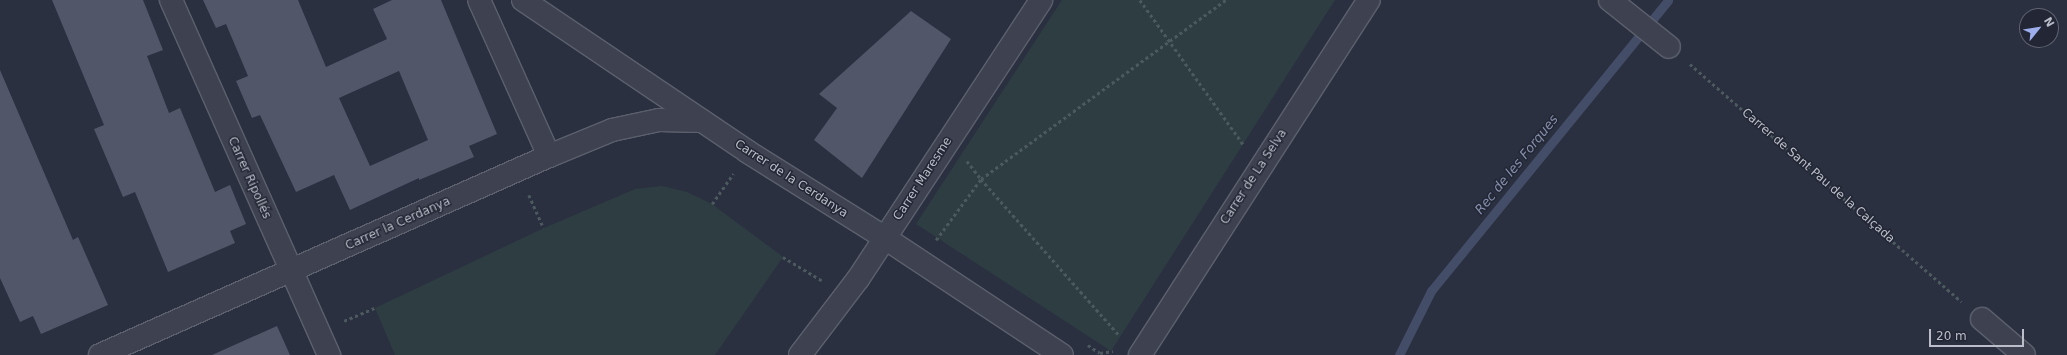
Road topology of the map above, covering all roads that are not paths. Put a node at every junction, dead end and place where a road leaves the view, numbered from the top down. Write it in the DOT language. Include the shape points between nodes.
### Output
graph roads {
  1 [pos="171,0"];
  2 [pos="479,0"];
  3 [pos="523,0"];
  4 [pos="1041,0"];
  5 [pos="1369,0"];
  6 [pos="1614,4"];
  7 [pos="1669,47"];
  8 [pos="702,121"];
  9 [pos="549,156"];
  10 [pos="884,238"];
  11 [pos="291,271"];
  12 [pos="1982,319"];
  13 [pos="1141,354"];
  14 [pos="100,355"];
  15 [pos="329,355"];
  16 [pos="800,355"];
  17 [pos="1062,355"];
  18 [pos="2024,355"];
  1 -- 11 [label="street, Carrer Ripollés"];
  2 -- 9 [label="street"];
  3 -- 8 [label="street, Carrer de la Cerdanya"];
  4 -- 10 [label="street, Carrer Maresme"];
  5 -- 13 [label="street, Carrer de La Selva"];
  6 -- 7 [label="street"];
  8 -- 9 [label="street, Carrer la Cerdanya" via="659,120 612,130"];
  8 -- 10 [label="street, Carrer de la Cerdanya"];
  9 -- 11 [label="street, Carrer la Cerdanya"];
  10 -- 16 [label="street, Carrer Maresme" via="858,279"];
  10 -- 17 [label="street, Carrer de la Cerdanya"];
  11 -- 14 [label="street, Carrer la Cerdanya"];
  11 -- 15 [label="street, Carrer Ripollés"];
  12 -- 18 [label="street"];
}
